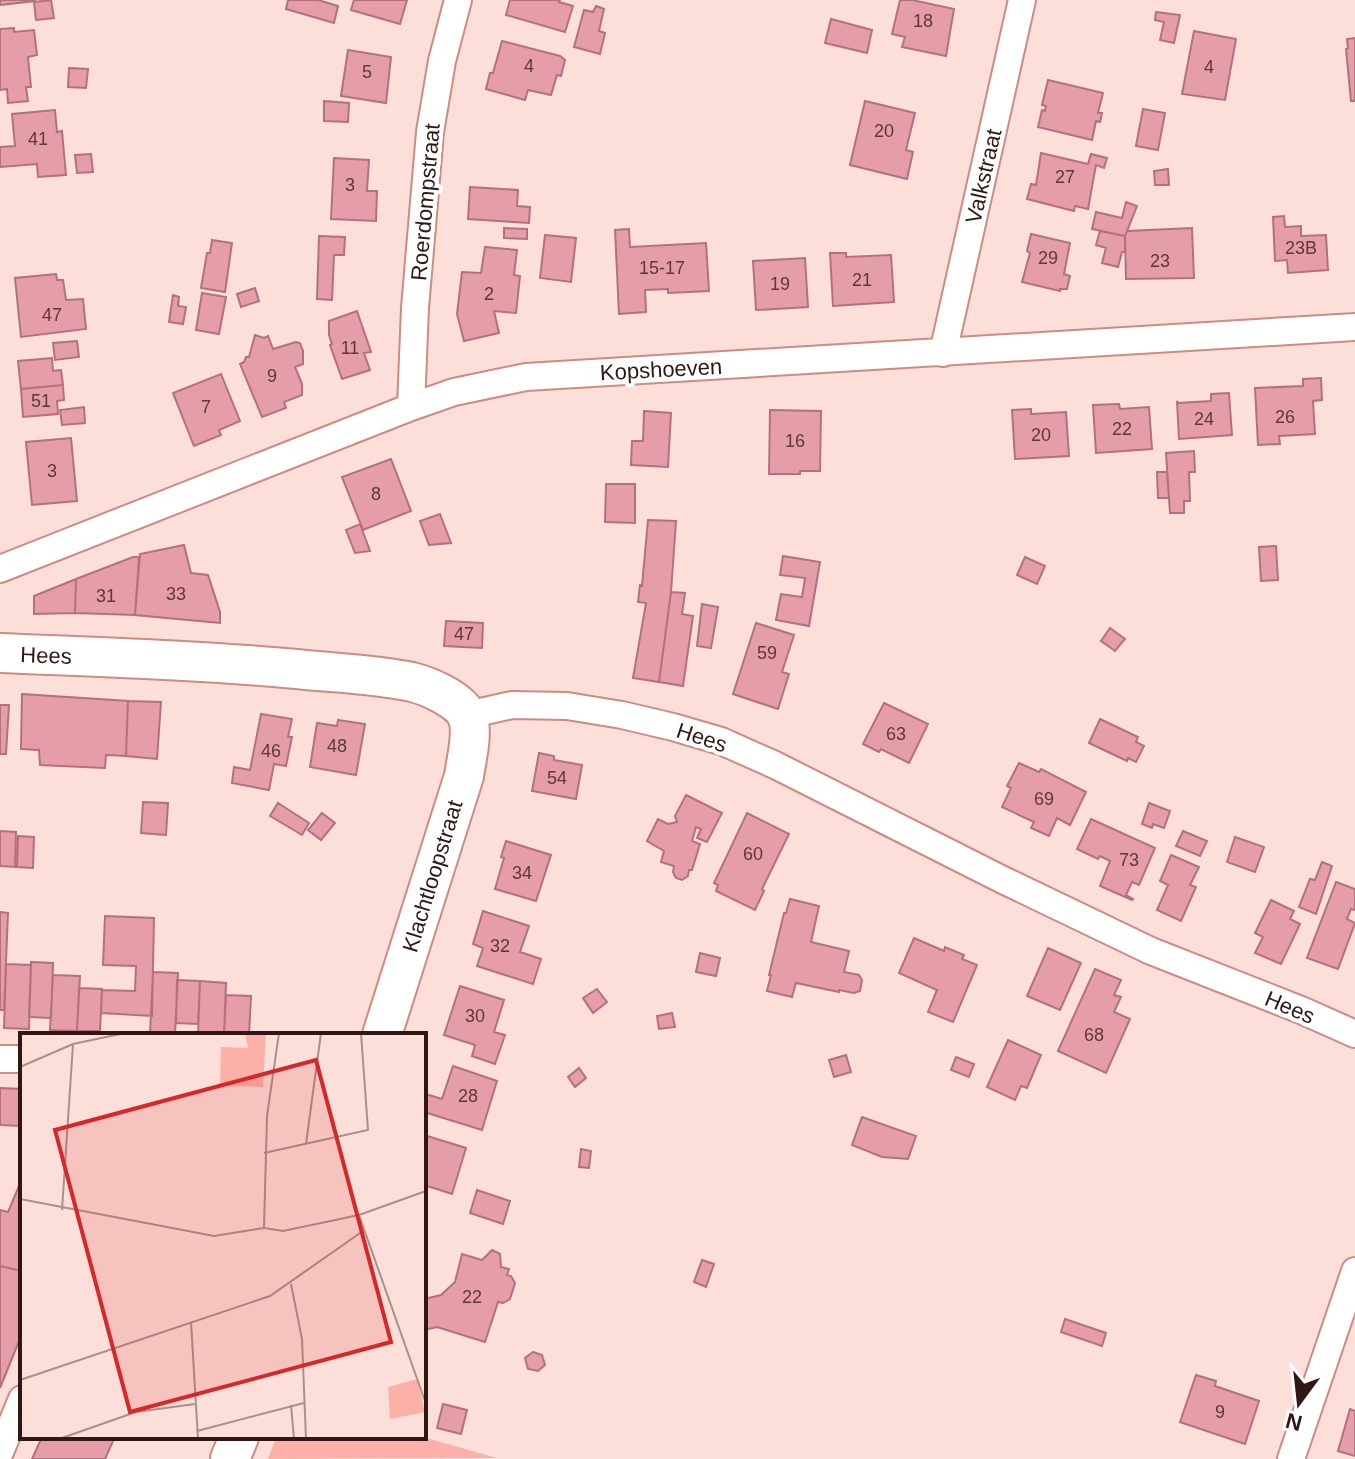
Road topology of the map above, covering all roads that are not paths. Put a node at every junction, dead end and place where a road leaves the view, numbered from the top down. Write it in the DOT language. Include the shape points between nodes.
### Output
graph roads {
  1 [pos="458,0"];
  2 [pos="1022,0"];
  3 [pos="1355,327"];
  4 [pos="943,353"];
  5 [pos="411,407"];
  6 [pos="0,569"];
  7 [pos="0,653"];
  8 [pos="467,715"];
  9 [pos="383,1033"];
  10 [pos="1355,1034"];
  11 [pos="1355,1271"];
  12 [pos="20,1404"];
  13 [pos="238,1439"];
  14 [pos="0,1452"];
  15 [pos="230,1459"];
  16 [pos="1291,1459"];
  1 -- 5 [label="street, Roerdompstraat" via="430,132"];
  2 -- 4 [label="street, Valkstraat"];
  3 -- 4 [label="street, Kopshoeven"];
  4 -- 5 [label="street, Kopshoeven" via="526,377"];
  5 -- 6 [label="street, Kopshoeven"];
  7 -- 8 [label="main road, Hees" via="187,661 381,678 435,690"];
  8 -- 9 [label="main road, Klachtloopstraat" via="464,776"];
  8 -- 10 [label="street, Hees" via="512,705 567,706 721,741 1151,951"];
  11 -- 16 [label="street"];
  12 -- 14 [label="street"];
  13 -- 15 [label="main road"];
}
